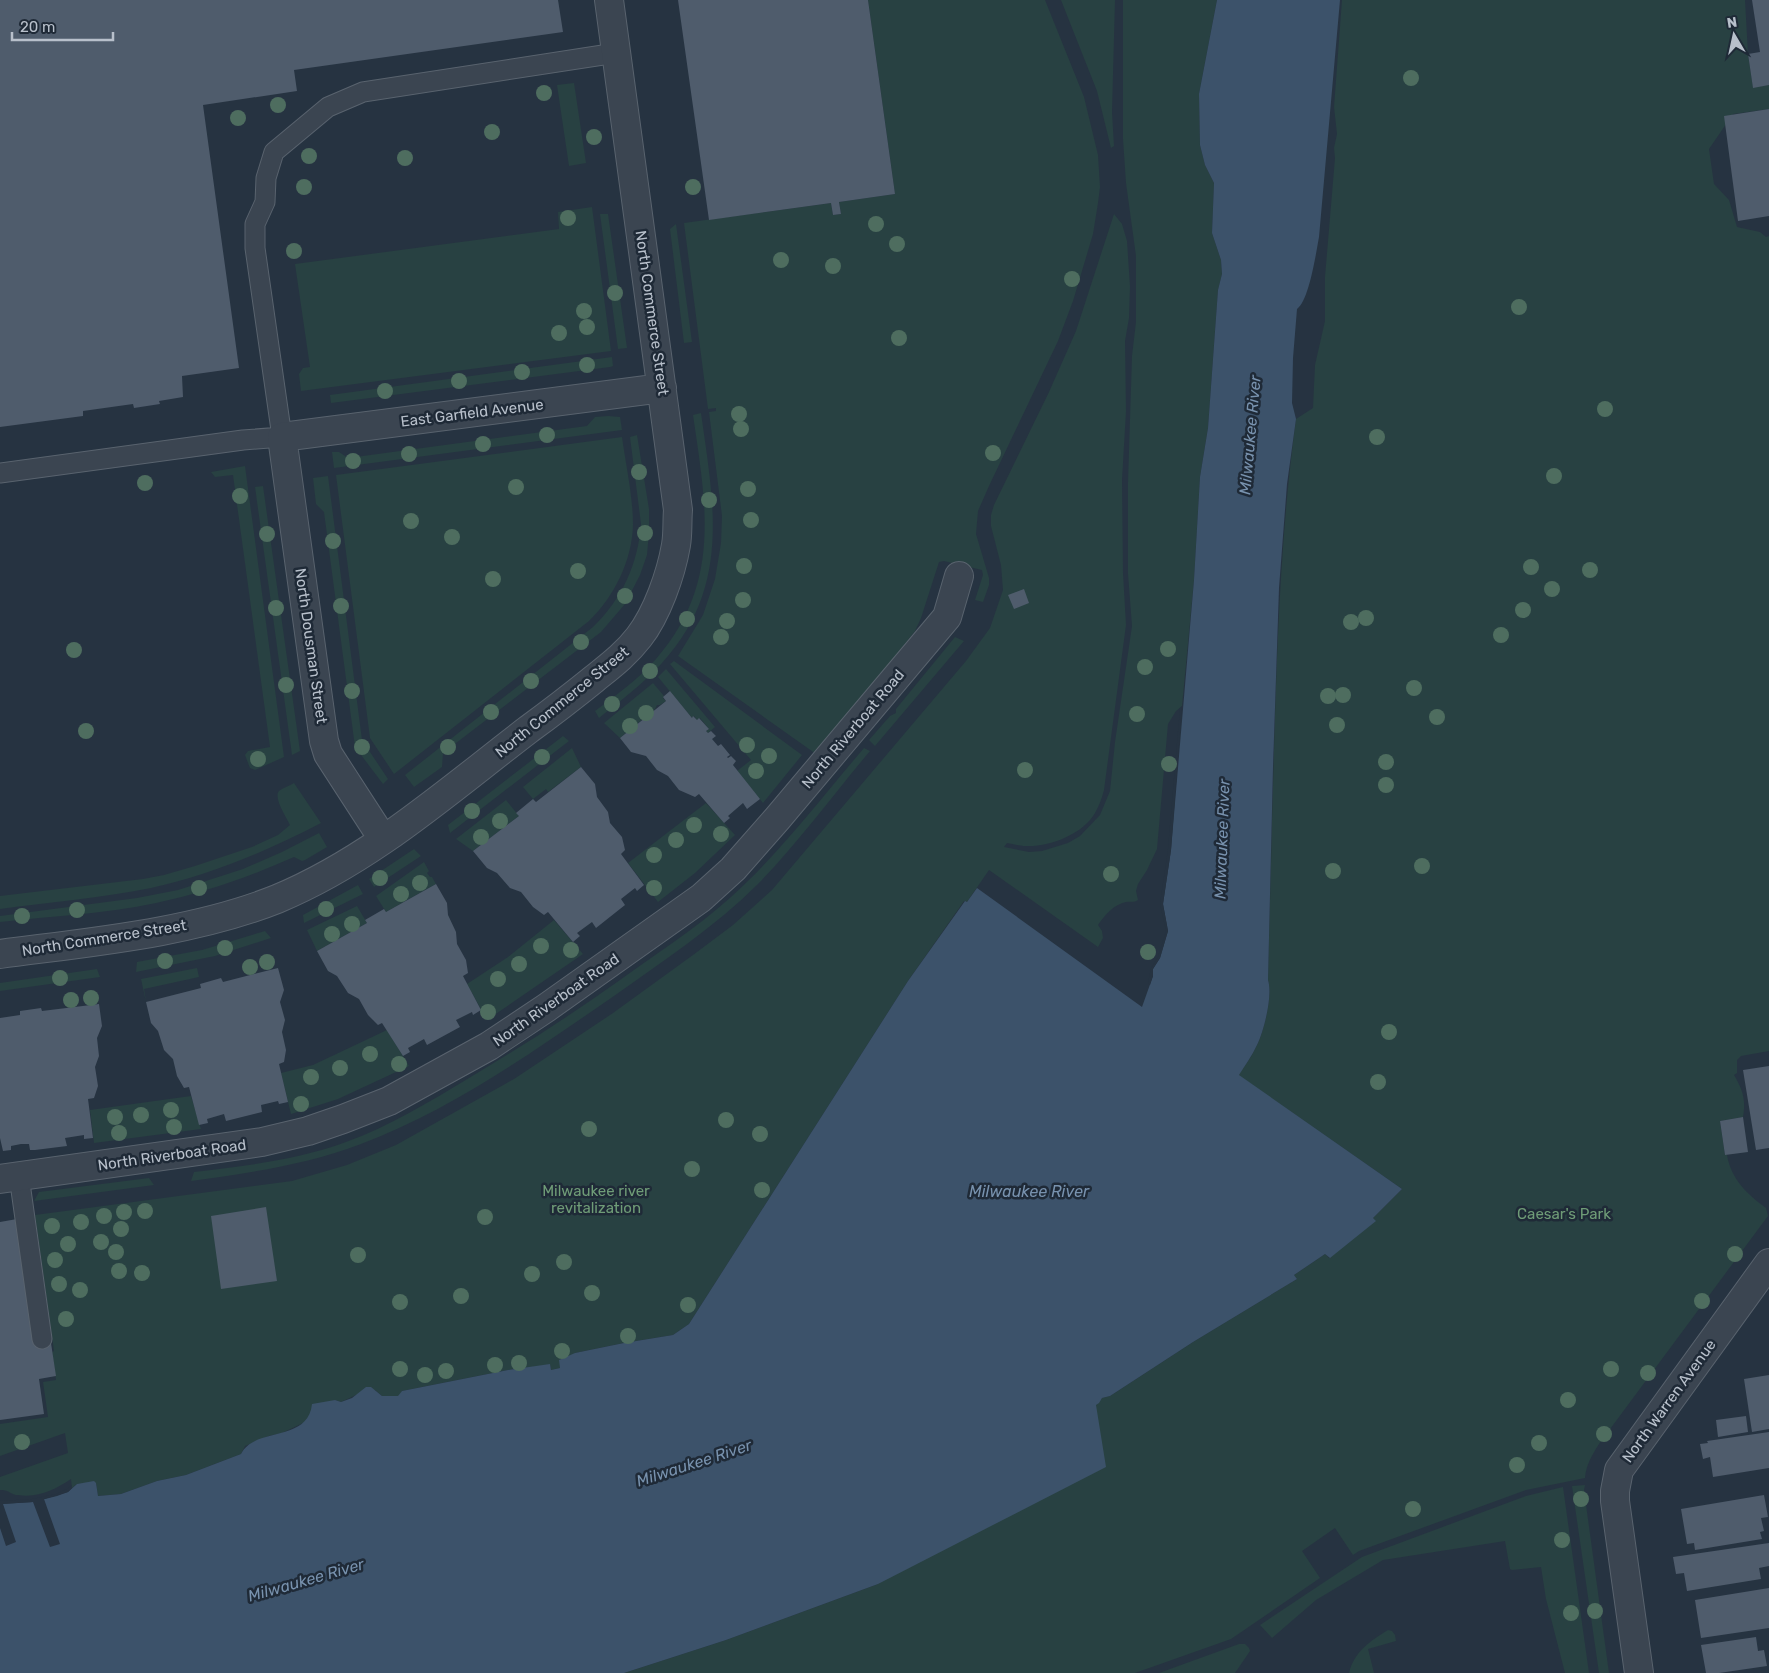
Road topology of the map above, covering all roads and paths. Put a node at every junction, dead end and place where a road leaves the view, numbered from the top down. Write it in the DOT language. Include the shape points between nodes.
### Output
graph roads {
  1 [pos="609,0"];
  2 [pos="616,53"];
  3 [pos="662,388"];
  4 [pos="282,437"];
  5 [pos="0,473"];
  6 [pos="959,576"];
  7 [pos="383,840"];
  8 [pos="0,954"];
  9 [pos="10,1177"];
  10 [pos="1769,1262"];
  11 [pos="42,1339"];
  12 [pos="1639,1673"];
  1 -- 2 [label="street, North Commerce Street"];
  2 -- 3 [label="street, North Commerce Street"];
  2 -- 4 [label="lane" via="363,92 328,107 274,152 266,178 265,202 255,224 255,248"];
  3 -- 4 [label="street, East Garfield Avenue"];
  3 -- 7 [label="street, North Commerce Street" via="678,510 676,545 667,581 640,636 625,654"];
  4 -- 5 [label="lane"];
  4 -- 7 [label="street, North Dousman Street" via="328,754"];
  6 -- 9 [label="street, North Riverboat Road" via="947,617 733,869 701,898 489,1046 389,1101 308,1131 262,1142"];
  7 -- 8 [label="street, North Commerce Street" via="327,876 235,913 113,940"];
  9 -- 11 [label="lane"];
  10 -- 12 [label="street, North Warren Avenue" via="1619,1470 1615,1501"];
}
